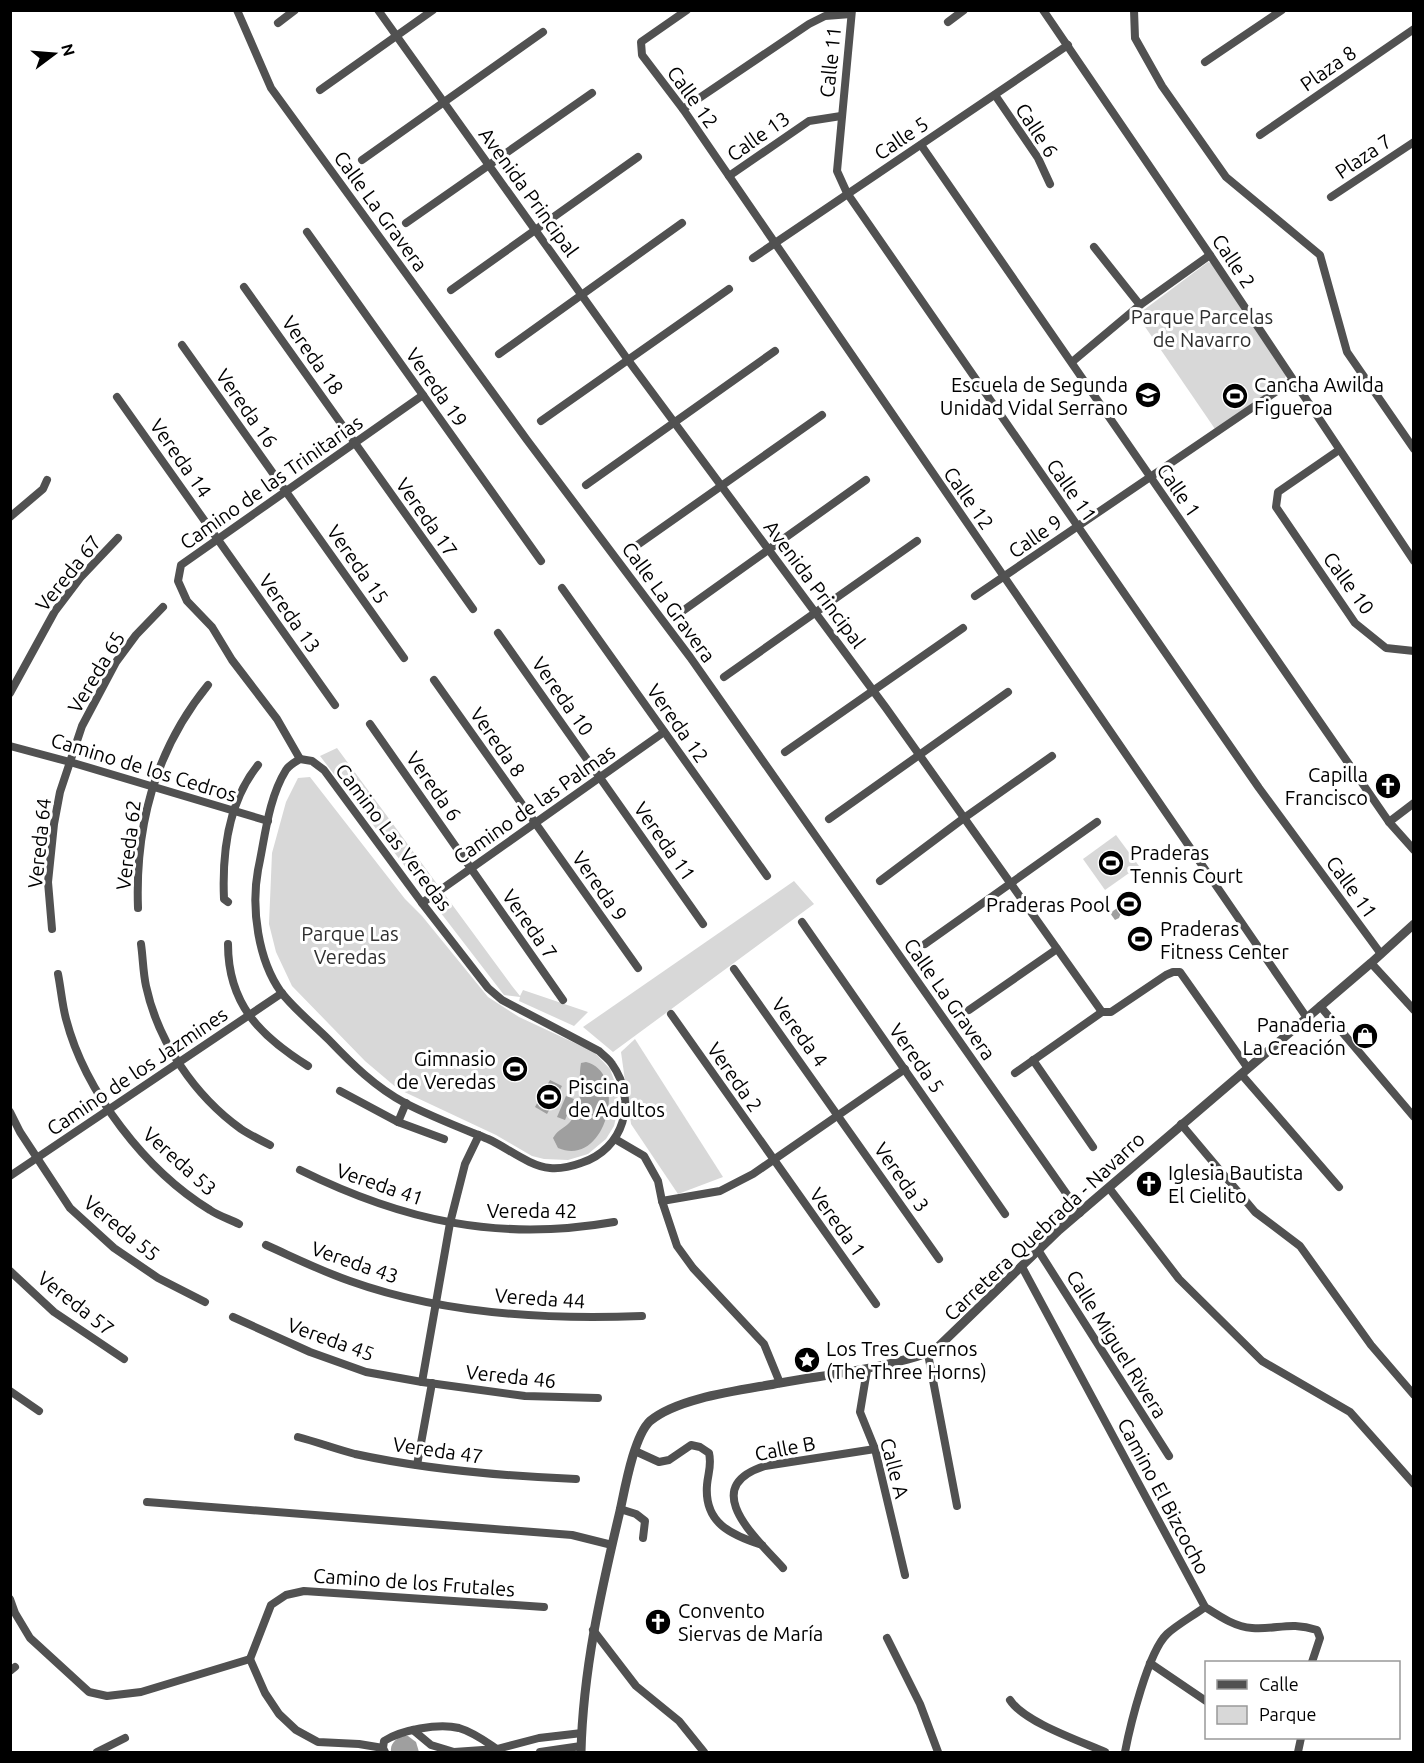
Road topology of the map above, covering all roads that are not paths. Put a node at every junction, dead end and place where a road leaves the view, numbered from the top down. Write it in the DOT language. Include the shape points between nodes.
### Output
graph roads {
  1 [pos="237,10"];
  2 [pos="295,10"];
  3 [pos="378,10"];
  4 [pos="433,10"];
  5 [pos="687,10"];
  6 [pos="964,10"];
  7 [pos="1043,10"];
  8 [pos="1134,10"];
  9 [pos="1281,10"];
  10 [pos="852,12"];
  11 [pos="278,22"];
  12 [pos="948,22"];
  13 [pos="1413,29"];
  14 [pos="543,32"];
  15 [pos="396,36"];
  16 [pos="1068,45"];
  17 [pos="1205,62"];
  18 [pos="320,90"];
  19 [pos="592,93"];
  20 [pos="995,95"];
  21 [pos="444,102"];
  22 [pos="683,109"];
  23 [pos="841,116"];
  24 [pos="1260,135"];
  25 [pos="1413,142"];
  26 [pos="921,145"];
  27 [pos="638,157"];
  28 [pos="362,160"];
  29 [pos="489,166"];
  30 [pos="729,176"];
  31 [pos="1050,184"];
  32 [pos="847,194"];
  33 [pos="1331,197"];
  34 [pos="682,222"];
  35 [pos="406,223"];
  36 [pos="536,231"];
  37 [pos="308,232"];
  38 [pos="774,243"];
  39 [pos="1094,247"];
  40 [pos="1210,255"];
  41 [pos="753,258"];
  42 [pos="244,287"];
  43 [pos="729,289"];
  44 [pos="451,290"];
  45 [pos="582,295"];
  46 [pos="1140,306"];
  47 [pos="183,345"];
  48 [pos="775,351"];
  49 [pos="499,354"];
  50 [pos="628,360"];
  51 [pos="1072,362"];
  52 [pos="1293,380"];
  53 [pos="423,395"];
  54 [pos="117,397"];
  55 [pos="822,415"];
  56 [pos="541,421"];
  57 [pos="675,423"];
  58 [pos="355,443"];
  59 [pos="1413,449"];
  60 [pos="1339,450"];
  61 [pos="1149,476"];
  62 [pos="47,480"];
  63 [pos="867,480"];
  64 [pos="586,485"];
  65 [pos="722,487"];
  66 [pos="285,490"];
  67 [pos="10,517"];
  68 [pos="1078,527"];
  69 [pos="118,538"];
  70 [pos="217,539"];
  71 [pos="917,541"];
  72 [pos="636,546"];
  73 [pos="770,550"];
  74 [pos="540,561"];
  75 [pos="1413,561"];
  76 [pos="1004,578"];
  77 [pos="562,588"];
  78 [pos="975,596"];
  79 [pos="163,606"];
  80 [pos="473,609"];
  81 [pos="816,613"];
  82 [pos="677,615"];
  83 [pos="963,628"];
  84 [pos="498,633"];
  85 [pos="1413,651"];
  86 [pos="404,657"];
  87 [pos="724,677"];
  88 [pos="434,680"];
  89 [pos="208,685"];
  90 [pos="874,691"];
  91 [pos="1008,692"];
  92 [pos="10,693"];
  93 [pos="335,705"];
  94 [pos="370,724"];
  95 [pos="664,732"];
  96 [pos="10,746"];
  97 [pos="785,752"];
  98 [pos="919,754"];
  99 [pos="1052,756"];
  100 [pos="300,759"];
  101 [pos="70,762"];
  102 [pos="258,765"];
  103 [pos="600,778"];
  104 [pos="152,786"];
  105 [pos="1413,803"];
  106 [pos="234,812"];
  107 [pos="964,818"];
  108 [pos="829,819"];
  109 [pos="268,821"];
  110 [pos="1097,822"];
  111 [pos="1389,822"];
  112 [pos="536,823"];
  113 [pos="1413,850"];
  114 [pos="471,868"];
  115 [pos="767,876"];
  116 [pos="879,881"];
  117 [pos="1011,884"];
  118 [pos="228,902"];
  119 [pos="422,903"];
  120 [pos="138,908"];
  121 [pos="802,922"];
  122 [pos="703,924"];
  123 [pos="1413,924"];
  124 [pos="52,929"];
  125 [pos="141,944"];
  126 [pos="228,944"];
  127 [pos="925,944"];
  128 [pos="1057,949"];
  129 [pos="1381,954"];
  130 [pos="1371,963"];
  131 [pos="638,968"];
  132 [pos="734,969"];
  133 [pos="58,974"];
  134 [pos="282,993"];
  135 [pos="563,1000"];
  136 [pos="1320,1006"];
  137 [pos="969,1010"];
  138 [pos="1413,1010"];
  139 [pos="1102,1012"];
  140 [pos="671,1014"];
  141 [pos="249,1016"];
  142 [pos="1307,1018"];
  143 [pos="1034,1060"];
  144 [pos="179,1063"];
  145 [pos="308,1066"];
  146 [pos="905,1069"];
  147 [pos="1244,1071"];
  148 [pos="1015,1073"];
  149 [pos="340,1091"];
  150 [pos="406,1103"];
  151 [pos="108,1111"];
  152 [pos="10,1112"];
  153 [pos="838,1114"];
  154 [pos="1413,1116"];
  155 [pos="398,1122"];
  156 [pos="1181,1124"];
  157 [pos="479,1136"];
  158 [pos="444,1139"];
  159 [pos="615,1139"];
  160 [pos="270,1145"];
  161 [pos="1093,1147"];
  162 [pos="37,1158"];
  163 [pos="772,1159"];
  164 [pos="300,1170"];
  165 [pos="10,1176"];
  166 [pos="1339,1187"];
  167 [pos="1109,1188"];
  168 [pos="662,1201"];
  169 [pos="1080,1213"];
  170 [pos="1005,1214"];
  171 [pos="614,1222"];
  172 [pos="450,1223"];
  173 [pos="239,1224"];
  174 [pos="266,1245"];
  175 [pos="1038,1250"];
  176 [pos="939,1259"];
  177 [pos="1022,1267"];
  178 [pos="10,1270"];
  179 [pos="205,1302"];
  180 [pos="436,1303"];
  181 [pos="876,1304"];
  182 [pos="642,1316"];
  183 [pos="233,1317"];
  184 [pos="928,1354"];
  185 [pos="124,1359"];
  186 [pos="867,1370"];
  187 [pos="422,1382"];
  188 [pos="432,1383"];
  189 [pos="780,1383"];
  190 [pos="10,1391"];
  191 [pos="1413,1395"];
  192 [pos="598,1398"];
  193 [pos="39,1411"];
  194 [pos="298,1437"];
  195 [pos="875,1449"];
  196 [pos="635,1451"];
  197 [pos="1169,1456"];
  198 [pos="417,1465"];
  199 [pos="576,1479"];
  200 [pos="1413,1485"];
  201 [pos="147,1502"];
  202 [pos="957,1506"];
  203 [pos="620,1509"];
  204 [pos="643,1538"];
  205 [pos="612,1545"];
  206 [pos="764,1545"];
  207 [pos="783,1568"];
  208 [pos="905,1575"];
  209 [pos="10,1599"];
  210 [pos="1205,1607"];
  211 [pos="544,1608"];
  212 [pos="593,1630"];
  213 [pos="887,1638"];
  214 [pos="250,1659"];
  215 [pos="1312,1661"];
  216 [pos="1150,1663"];
  217 [pos="1010,1700"];
  218 [pos="1205,1700"];
  219 [pos="413,1730"];
  220 [pos="582,1733"];
  221 [pos="125,1738"];
  222 [pos="497,1749"];
  223 [pos="581,1749"];
  224 [pos="384,1750"];
  225 [pos="97,1752"];
  226 [pos="540,1752"];
  227 [pos="704,1752"];
  228 [pos="938,1752"];
  229 [pos="1105,1752"];
  230 [pos="1125,1752"];
  1 -- 169 [label="street, Calle La Gravera" via="271,88 686,651"];
  2 -- 11 [label="street"];
  3 -- 15 [label="street, Avenida Principal"];
  4 -- 15 [label="street"];
  5 -- 22 [label="street, Calle 12" via="641,42 642,55"];
  6 -- 12 [label="street"];
  7 -- 16 [label="street, Calle 2"];
  8 -- 59 [label="street" via="1135,38 1162,86 1226,177 1320,255 1347,352"];
  9 -- 17 [label="street"];
  10 -- 22 [label="street" via="825,16 809,24"];
  10 -- 23 [label="street, Calle 11"];
  13 -- 24 [label="street, Plaza 8"];
  14 -- 21 [label="street"];
  15 -- 18 [label="street"];
  15 -- 21 [label="street, Avenida Principal"];
  16 -- 20 [label="street, Calle 5"];
  16 -- 40 [label="street, Calle 2"];
  19 -- 29 [label="street"];
  20 -- 26 [label="street, Calle 5"];
  20 -- 31 [label="street, Calle 6" via="1038,158"];
  21 -- 28 [label="street"];
  21 -- 29 [label="street, Avenida Principal"];
  22 -- 30 [label="street, Calle 12"];
  23 -- 30 [label="street, Calle 13" via="809,121"];
  23 -- 32 [label="street, Calle 11" via="837,171"];
  25 -- 33 [label="street, Plaza 7"];
  26 -- 32 [label="street, Calle 5"];
  26 -- 51 [label="street, Calle 1"];
  27 -- 36 [label="street"];
  29 -- 35 [label="street"];
  29 -- 36 [label="street, Avenida Principal"];
  30 -- 38 [label="street, Calle 12"];
  32 -- 38 [label="street, Calle 5"];
  32 -- 68 [label="street, Calle 11"];
  34 -- 45 [label="street"];
  36 -- 44 [label="street"];
  36 -- 45 [label="street, Avenida Principal"];
  37 -- 53 [label="street, Vereda 19"];
  38 -- 41 [label="street, Calle 5"];
  38 -- 76 [label="street, Calle 12"];
  39 -- 46 [label="street"];
  40 -- 46 [label="street"];
  40 -- 52 [label="street, Calle 2"];
  42 -- 58 [label="street, Vereda 18"];
  43 -- 50 [label="street"];
  45 -- 49 [label="street"];
  45 -- 50 [label="street, Avenida Principal"];
  46 -- 51 [label="street"];
  47 -- 66 [label="street, Vereda 16"];
  48 -- 57 [label="street"];
  50 -- 56 [label="street"];
  50 -- 57 [label="street, Avenida Principal"];
  51 -- 61 [label="street, Calle 1"];
  52 -- 60 [label="street, Calle 2"];
  52 -- 61 [label="street, Calle 9"];
  53 -- 58 [label="street, Camino de las Trinitarias"];
  53 -- 74 [label="street, Vereda 19"];
  54 -- 70 [label="street, Vereda 14"];
  55 -- 65 [label="street"];
  57 -- 64 [label="street"];
  57 -- 65 [label="street, Avenida Principal"];
  58 -- 66 [label="street, Camino de las Trinitarias"];
  58 -- 80 [label="street, Vereda 17"];
  60 -- 75 [label="street, Calle 2"];
  60 -- 85 [label="street, Calle 10" via="1278,492 1276,507 1355,623 1386,648"];
  61 -- 68 [label="street, Calle 9"];
  61 -- 111 [label="street, Calle 1"];
  62 -- 67 [label="street" via="43,489"];
  63 -- 73 [label="street"];
  65 -- 72 [label="street"];
  65 -- 73 [label="street, Avenida Principal"];
  66 -- 70 [label="street, Camino de las Trinitarias"];
  66 -- 86 [label="street, Vereda 15"];
  68 -- 76 [label="street, Calle 9"];
  68 -- 129 [label="street, Calle 11" via="1259,788"];
  69 -- 92 [label="street, Vereda 67" via="55,610"];
  70 -- 93 [label="street, Vereda 13"];
  70 -- 100 [label="street, Camino de las Trinitarias" via="181,565 178,581 187,601 212,627 277,719"];
  71 -- 81 [label="street"];
  73 -- 81 [label="street, Avenida Principal"];
  73 -- 82 [label="street"];
  76 -- 78 [label="street, Calle 9"];
  76 -- 142 [label="street, Calle 12"];
  77 -- 95 [label="street, Vereda 12"];
  79 -- 101 [label="street, Vereda 65" via="116,662 82,726"];
  81 -- 87 [label="street"];
  81 -- 90 [label="street, Avenida Principal"];
  83 -- 90 [label="street"];
  84 -- 103 [label="street, Vereda 10"];
  88 -- 112 [label="street, Vereda 8"];
  89 -- 104 [label="street, Vereda 62" via="181,723"];
  90 -- 97 [label="street"];
  90 -- 98 [label="street, Avenida Principal"];
  91 -- 98 [label="street"];
  94 -- 114 [label="street, Vereda 6"];
  95 -- 103 [label="street, Camino de las Palmas"];
  95 -- 115 [label="street, Vereda 12"];
  96 -- 101 [label="street, Camino de los Cedros"];
  98 -- 107 [label="street, Avenida Principal"];
  98 -- 108 [label="street"];
  99 -- 107 [label="street"];
  100 -- 109 [label="street, Camino Las Veredas" via="287,768"];
  100 -- 119 [label="street, Camino Las Veredas" via="312,761 324,770"];
  101 -- 104 [label="street, Camino de los Cedros"];
  101 -- 124 [label="street, Vereda 64" via="54,824 48,882"];
  102 -- 106 [label="street"];
  103 -- 112 [label="street, Camino de las Palmas"];
  103 -- 122 [label="street, Vereda 11"];
  104 -- 106 [label="street, Camino de los Cedros"];
  104 -- 120 [label="street, Vereda 62" via="139,859"];
  105 -- 111 [label="street"];
  106 -- 109 [label="street, Camino de los Cedros"];
  106 -- 118 [label="street" via="224,865 224,899"];
  107 -- 116 [label="street"];
  107 -- 117 [label="street, Avenida Principal"];
  109 -- 134 [label="street, Camino Las Veredas" via="257,874 256,928 264,960"];
  110 -- 117 [label="street"];
  111 -- 113 [label="street, Calle 1"];
  112 -- 114 [label="street, Camino de las Palmas"];
  112 -- 131 [label="street, Vereda 9"];
  114 -- 119 [label="street, Camino de las Palmas"];
  114 -- 135 [label="street, Vereda 7"];
  117 -- 127 [label="street"];
  117 -- 128 [label="street, Avenida Principal"];
  119 -- 159 [label="street, Camino Las Veredas" via="488,988 502,1000 599,1051 612,1064 622,1083 625,1102"];
  121 -- 146 [label="street, Vereda 5"];
  123 -- 129 [label="street, Carretera Quebrada - Navarro"];
  125 -- 144 [label="street" via="146,985 156,1020"];
  126 -- 141 [label="street" via="228,962 236,990"];
  128 -- 137 [label="street"];
  128 -- 139 [label="street, Avenida Principal"];
  129 -- 130 [label="street, Carretera Quebrada - Navarro"];
  130 -- 136 [label="street, Carretera Quebrada - Navarro"];
  130 -- 138 [label="street"];
  132 -- 153 [label="street, Vereda 4"];
  133 -- 151 [label="street, Vereda 53" via="66,1020"];
  134 -- 141 [label="street, Camino de los Jazmines"];
  134 -- 150 [label="street, Camino Las Veredas" via="362,1074"];
  136 -- 142 [label="street, Carretera Quebrada - Navarro"];
  136 -- 154 [label="street"];
  139 -- 143 [label="street"];
  139 -- 147 [label="street" via="1111,1012 1166,975 1180,972"];
  140 -- 163 [label="street, Vereda 2"];
  141 -- 144 [label="street, Camino de los Jazmines"];
  141 -- 145 [label="street" via="278,1047"];
  142 -- 147 [label="street, Carretera Quebrada - Navarro"];
  143 -- 148 [label="street"];
  143 -- 161 [label="street"];
  144 -- 151 [label="street, Camino de los Jazmines"];
  144 -- 160 [label="street" via="208,1101 241,1129"];
  146 -- 153 [label="street"];
  146 -- 170 [label="street, Vereda 5"];
  147 -- 156 [label="street, Carretera Quebrada - Navarro"];
  147 -- 166 [label="street"];
  149 -- 155 [label="street"];
  150 -- 155 [label="street"];
  150 -- 157 [label="street, Camino Las Veredas"];
  151 -- 162 [label="street, Camino de los Jazmines"];
  151 -- 173 [label="street, Vereda 53" via="145,1156 176,1185 210,1210"];
  152 -- 162 [label="street, Vereda 55"];
  153 -- 163 [label="street"];
  153 -- 176 [label="street, Vereda 3"];
  155 -- 158 [label="street"];
  156 -- 167 [label="street, Carretera Quebrada - Navarro"];
  156 -- 191 [label="street" via="1255,1212 1300,1246 1371,1345"];
  157 -- 159 [label="street, Camino Las Veredas" via="548,1168 567,1168 592,1160"];
  157 -- 172 [label="street" via="465,1164"];
  159 -- 168 [label="street" via="644,1156 658,1181"];
  162 -- 165 [label="street, Camino de los Jazmines"];
  162 -- 179 [label="street, Vereda 55" via="70,1208 114,1248 158,1278"];
  163 -- 168 [label="street" via="720,1191"];
  163 -- 181 [label="street, Vereda 1"];
  164 -- 172 [label="street, Vereda 41" via="393,1209"];
  167 -- 169 [label="street, Carretera Quebrada - Navarro"];
  167 -- 200 [label="street" via="1179,1279 1262,1361 1350,1412"];
  168 -- 189 [label="street" via="677,1246 764,1344"];
  169 -- 175 [label="street, Carretera Quebrada - Navarro"];
  171 -- 172 [label="street, Vereda 42" via="576,1229 518,1231"];
  172 -- 180 [label="street"];
  174 -- 180 [label="street, Vereda 43" via="350,1281"];
  175 -- 177 [label="street, Carretera Quebrada - Navarro"];
  175 -- 197 [label="street, Calle Miguel Rivera"];
  177 -- 184 [label="street, Carretera Quebrada - Navarro"];
  177 -- 210 [label="street, Camino El Bizcocho"];
  178 -- 185 [label="street, Vereda 57" via="54,1312"];
  180 -- 182 [label="street, Vereda 44" via="512,1314"];
  180 -- 187 [label="street"];
  183 -- 187 [label="street, Vereda 45" via="366,1372"];
  184 -- 186 [label="street, Carretera Quebrada - Navarro"];
  184 -- 202 [label="street"];
  186 -- 189 [label="street, Carretera Quebrada - Navarro"];
  186 -- 195 [label="street, Calle A" via="860,1412"];
  187 -- 188 [label="street, Vereda 46"];
  188 -- 192 [label="street, Vereda 46" via="525,1396"];
  188 -- 198 [label="street"];
  189 -- 196 [label="street, Carretera Quebrada - Navarro" via="675,1407 648,1424"];
  190 -- 193 [label="street"];
  194 -- 198 [label="street, Vereda 47" via="354,1454"];
  195 -- 206 [label="street, Calle B" via="765,1466 750,1471 737,1482 733,1499 741,1521"];
  195 -- 208 [label="street, Calle A"];
  196 -- 203 [label="street, Carretera Quebrada - Navarro"];
  196 -- 206 [label="street" via="659,1462 691,1445 709,1453 709,1509 721,1527"];
  198 -- 199 [label="street, Vereda 47" via="498,1476"];
  201 -- 205 [label="street" via="572,1535"];
  203 -- 204 [label="street" via="645,1521"];
  203 -- 205 [label="street, Carretera Quebrada - Navarro"];
  205 -- 212 [label="street, Carretera Quebrada - Navarro"];
  206 -- 207 [label="street, Calle B"];
  209 -- 214 [label="street" via="30,1638 89,1692 107,1696 141,1692"];
  210 -- 215 [label="street" via="1224,1620 1251,1628 1301,1625 1317,1630 1320,1638"];
  210 -- 216 [label="street" via="1166,1635"];
  211 -- 214 [label="street, Camino de los Frutales" via="304,1591 286,1595 271,1605"];
  212 -- 220 [label="street, Carretera Quebrada - Navarro"];
  212 -- 227 [label="street" via="636,1686 679,1722"];
  213 -- 228 [label="street" via="920,1704"];
  214 -- 224 [label="street" via="265,1693 296,1730 318,1742"];
  216 -- 218 [label="street"];
  216 -- 230 [label="street"];
  217 -- 229 [label="street" via="1026,1716"];
  219 -- 222 [label="street" via="456,1727"];
  219 -- 222 [label="street" via="431,1745 454,1752"];
  219 -- 224 [label="street" via="384,1741"];
  220 -- 222 [label="street" via="539,1738"];
  220 -- 223 [label="street, Carretera Quebrada - Navarro"];
  221 -- 225 [label="street"];
  223 -- 226 [label="street"];
}
